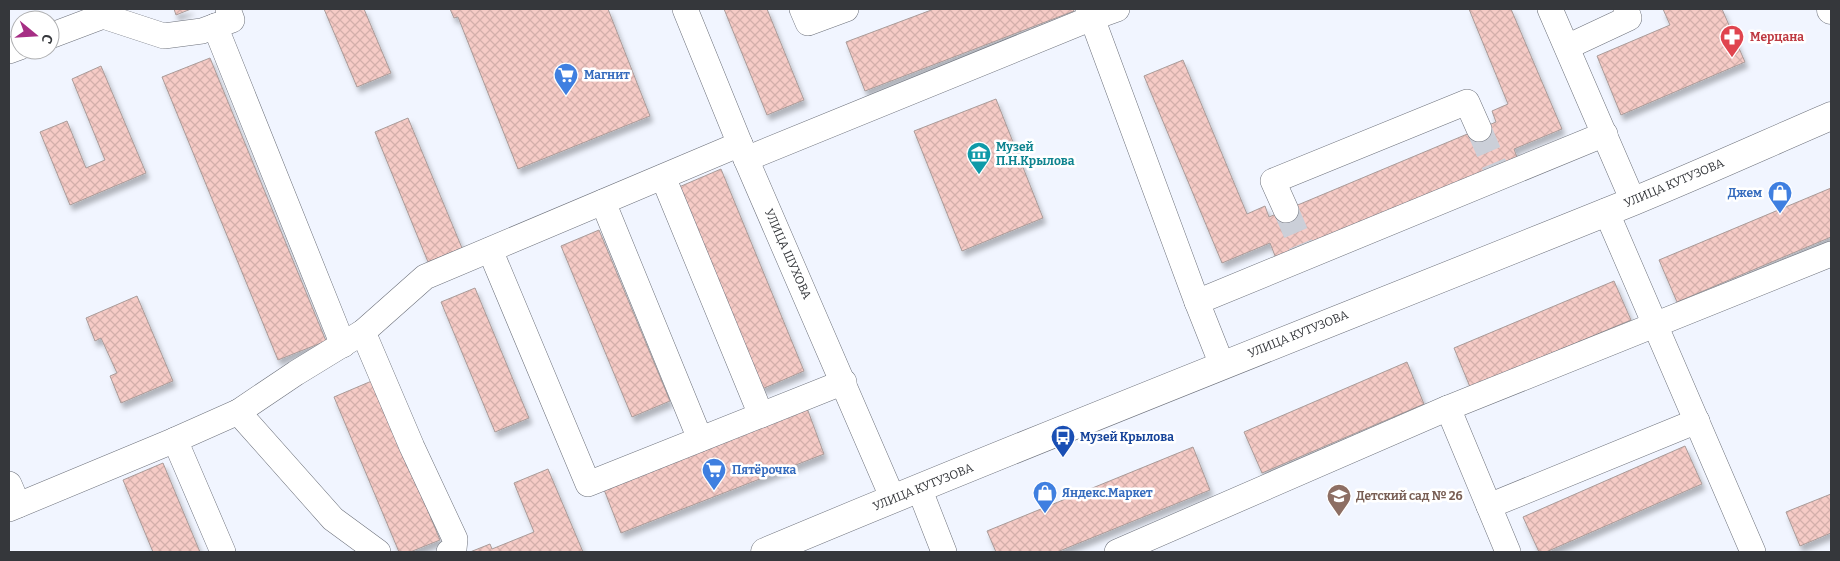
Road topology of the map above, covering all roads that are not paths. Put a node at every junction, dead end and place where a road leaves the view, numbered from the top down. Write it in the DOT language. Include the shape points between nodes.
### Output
graph roads {
  1 [pos="685,9"];
  2 [pos="802,9"];
  3 [pos="846,9"];
  4 [pos="1117,9"];
  5 [pos="1550,9"];
  6 [pos="1626,9"];
  7 [pos="102,12"];
  8 [pos="1090,14"];
  9 [pos="221,17"];
  10 [pos="60,31"];
  11 [pos="1567,47"];
  12 [pos="1831,116"];
  13 [pos="1479,129"];
  14 [pos="1605,134"];
  15 [pos="743,152"];
  16 [pos="663,177"];
  17 [pos="1633,201"];
  18 [pos="603,202"];
  19 [pos="1286,210"];
  20 [pos="1606,211"];
  21 [pos="490,250"];
  22 [pos="1831,254"];
  23 [pos="1197,302"];
  24 [pos="1656,325"];
  25 [pos="353,339"];
  26 [pos="1222,365"];
  27 [pos="844,382"];
  28 [pos="1448,408"];
  29 [pos="238,412"];
  30 [pos="761,415"];
  31 [pos="1697,421"];
  32 [pos="700,439"];
  33 [pos="174,440"];
  34 [pos="919,488"];
  35 [pos="893,498"];
  36 [pos="12,499"];
  37 [pos="1489,506"];
  38 [pos="223,552"];
  39 [pos="378,552"];
  40 [pos="449,552"];
  41 [pos="765,552"];
  42 [pos="944,552"];
  43 [pos="1117,552"];
  44 [pos="1508,552"];
  45 [pos="1753,552"];
  1 -- 15 [label="street, УЛИЦА ШУХОВА"];
  2 -- 3 [label="street" via="808,23"];
  4 -- 8 [label="street"];
  5 -- 11 [label="street"];
  6 -- 11 [label="street" via="1630,18"];
  7 -- 9 [label="street" via="164,36 202,30"];
  7 -- 10 [label="street"];
  8 -- 15 [label="street"];
  8 -- 23 [label="street"];
  9 -- 25 [label="street"];
  11 -- 14 [label="street"];
  12 -- 17 [label="main road, УЛИЦА КУТУЗОВА"];
  13 -- 19 [label="street" via="1467,102 1274,181"];
  14 -- 17 [label="street"];
  14 -- 23 [label="street" via="1497,173"];
  15 -- 16 [label="street"];
  15 -- 27 [label="street, УЛИЦА ШУХОВА"];
  16 -- 18 [label="street"];
  16 -- 30 [label="street"];
  17 -- 20 [label="main road, УЛИЦА КУТУЗОВА"];
  18 -- 21 [label="street"];
  18 -- 32 [label="street"];
  20 -- 24 [label="street"];
  20 -- 26 [label="main road, УЛИЦА КУТУЗОВА"];
  21 -- 25 [label="street" via="425,277"];
  21 -- 32 [label="street" via="588,484"];
  22 -- 24 [label="street"];
  23 -- 26 [label="street"];
  24 -- 28 [label="street"];
  24 -- 31 [label="street"];
  25 -- 29 [label="street"];
  25 -- 40 [label="street" via="412,447 456,539 454,549"];
  26 -- 34 [label="main road, УЛИЦА КУТУЗОВА"];
  27 -- 30 [label="street"];
  27 -- 35 [label="street, УЛИЦА ШУХОВА"];
  28 -- 37 [label="street"];
  28 -- 43 [label="street"];
  29 -- 33 [label="street"];
  29 -- 39 [label="street" via="333,519"];
  30 -- 32 [label="street"];
  31 -- 37 [label="street"];
  31 -- 45 [label="street"];
  33 -- 36 [label="street"];
  33 -- 38 [label="street"];
  34 -- 35 [label="main road, УЛИЦА КУТУЗОВА"];
  34 -- 42 [label="street"];
  35 -- 41 [label="main road, УЛИЦА КУТУЗОВА"];
  37 -- 44 [label="street"];
}
